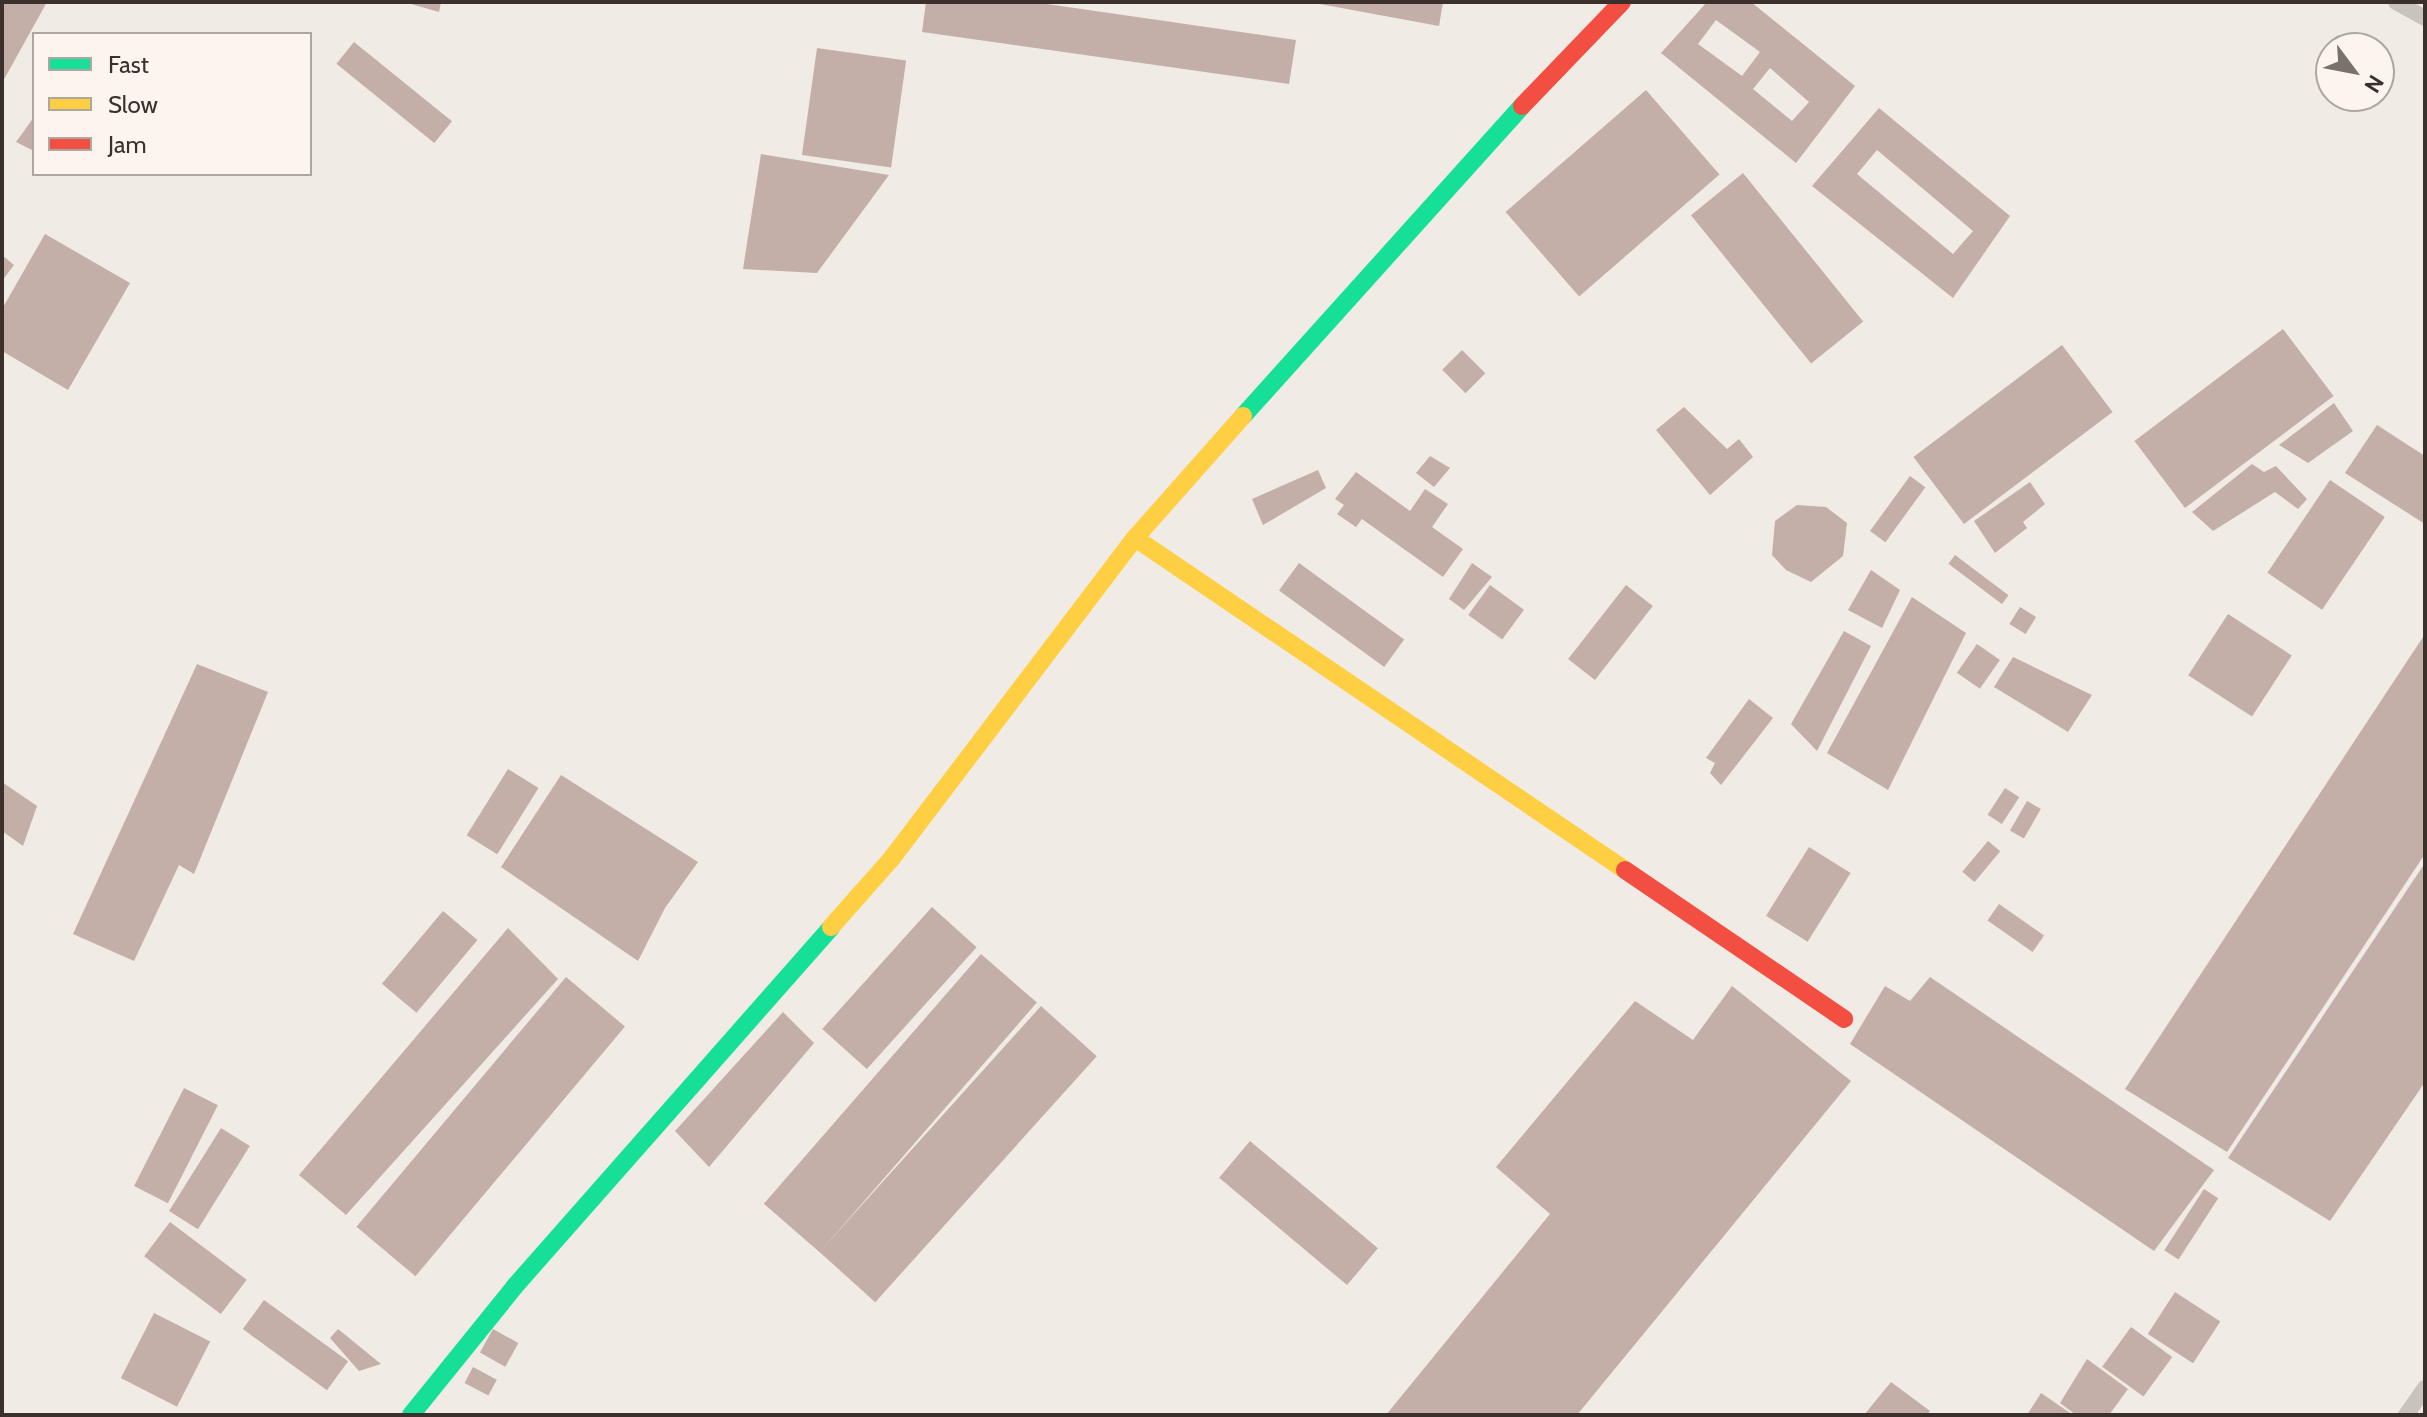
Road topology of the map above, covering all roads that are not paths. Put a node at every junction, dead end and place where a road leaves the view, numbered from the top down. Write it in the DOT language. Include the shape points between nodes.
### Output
graph roads {
  1 [pos="1622,2"];
  2 [pos="2396,2"];
  3 [pos="2425,18"];
  4 [pos="1135,538"];
  5 [pos="1844,1019"];
  6 [pos="2425,1388"];
  7 [pos="411,1415"];
  8 [pos="2406,1415"];
  1 -- 4 [label="street" via="1484,146"];
  2 -- 3 [label="lane"];
  4 -- 5 [label="street"];
  4 -- 7 [label="street" via="892,858 515,1286"];
  6 -- 8 [label="lane"];
}
